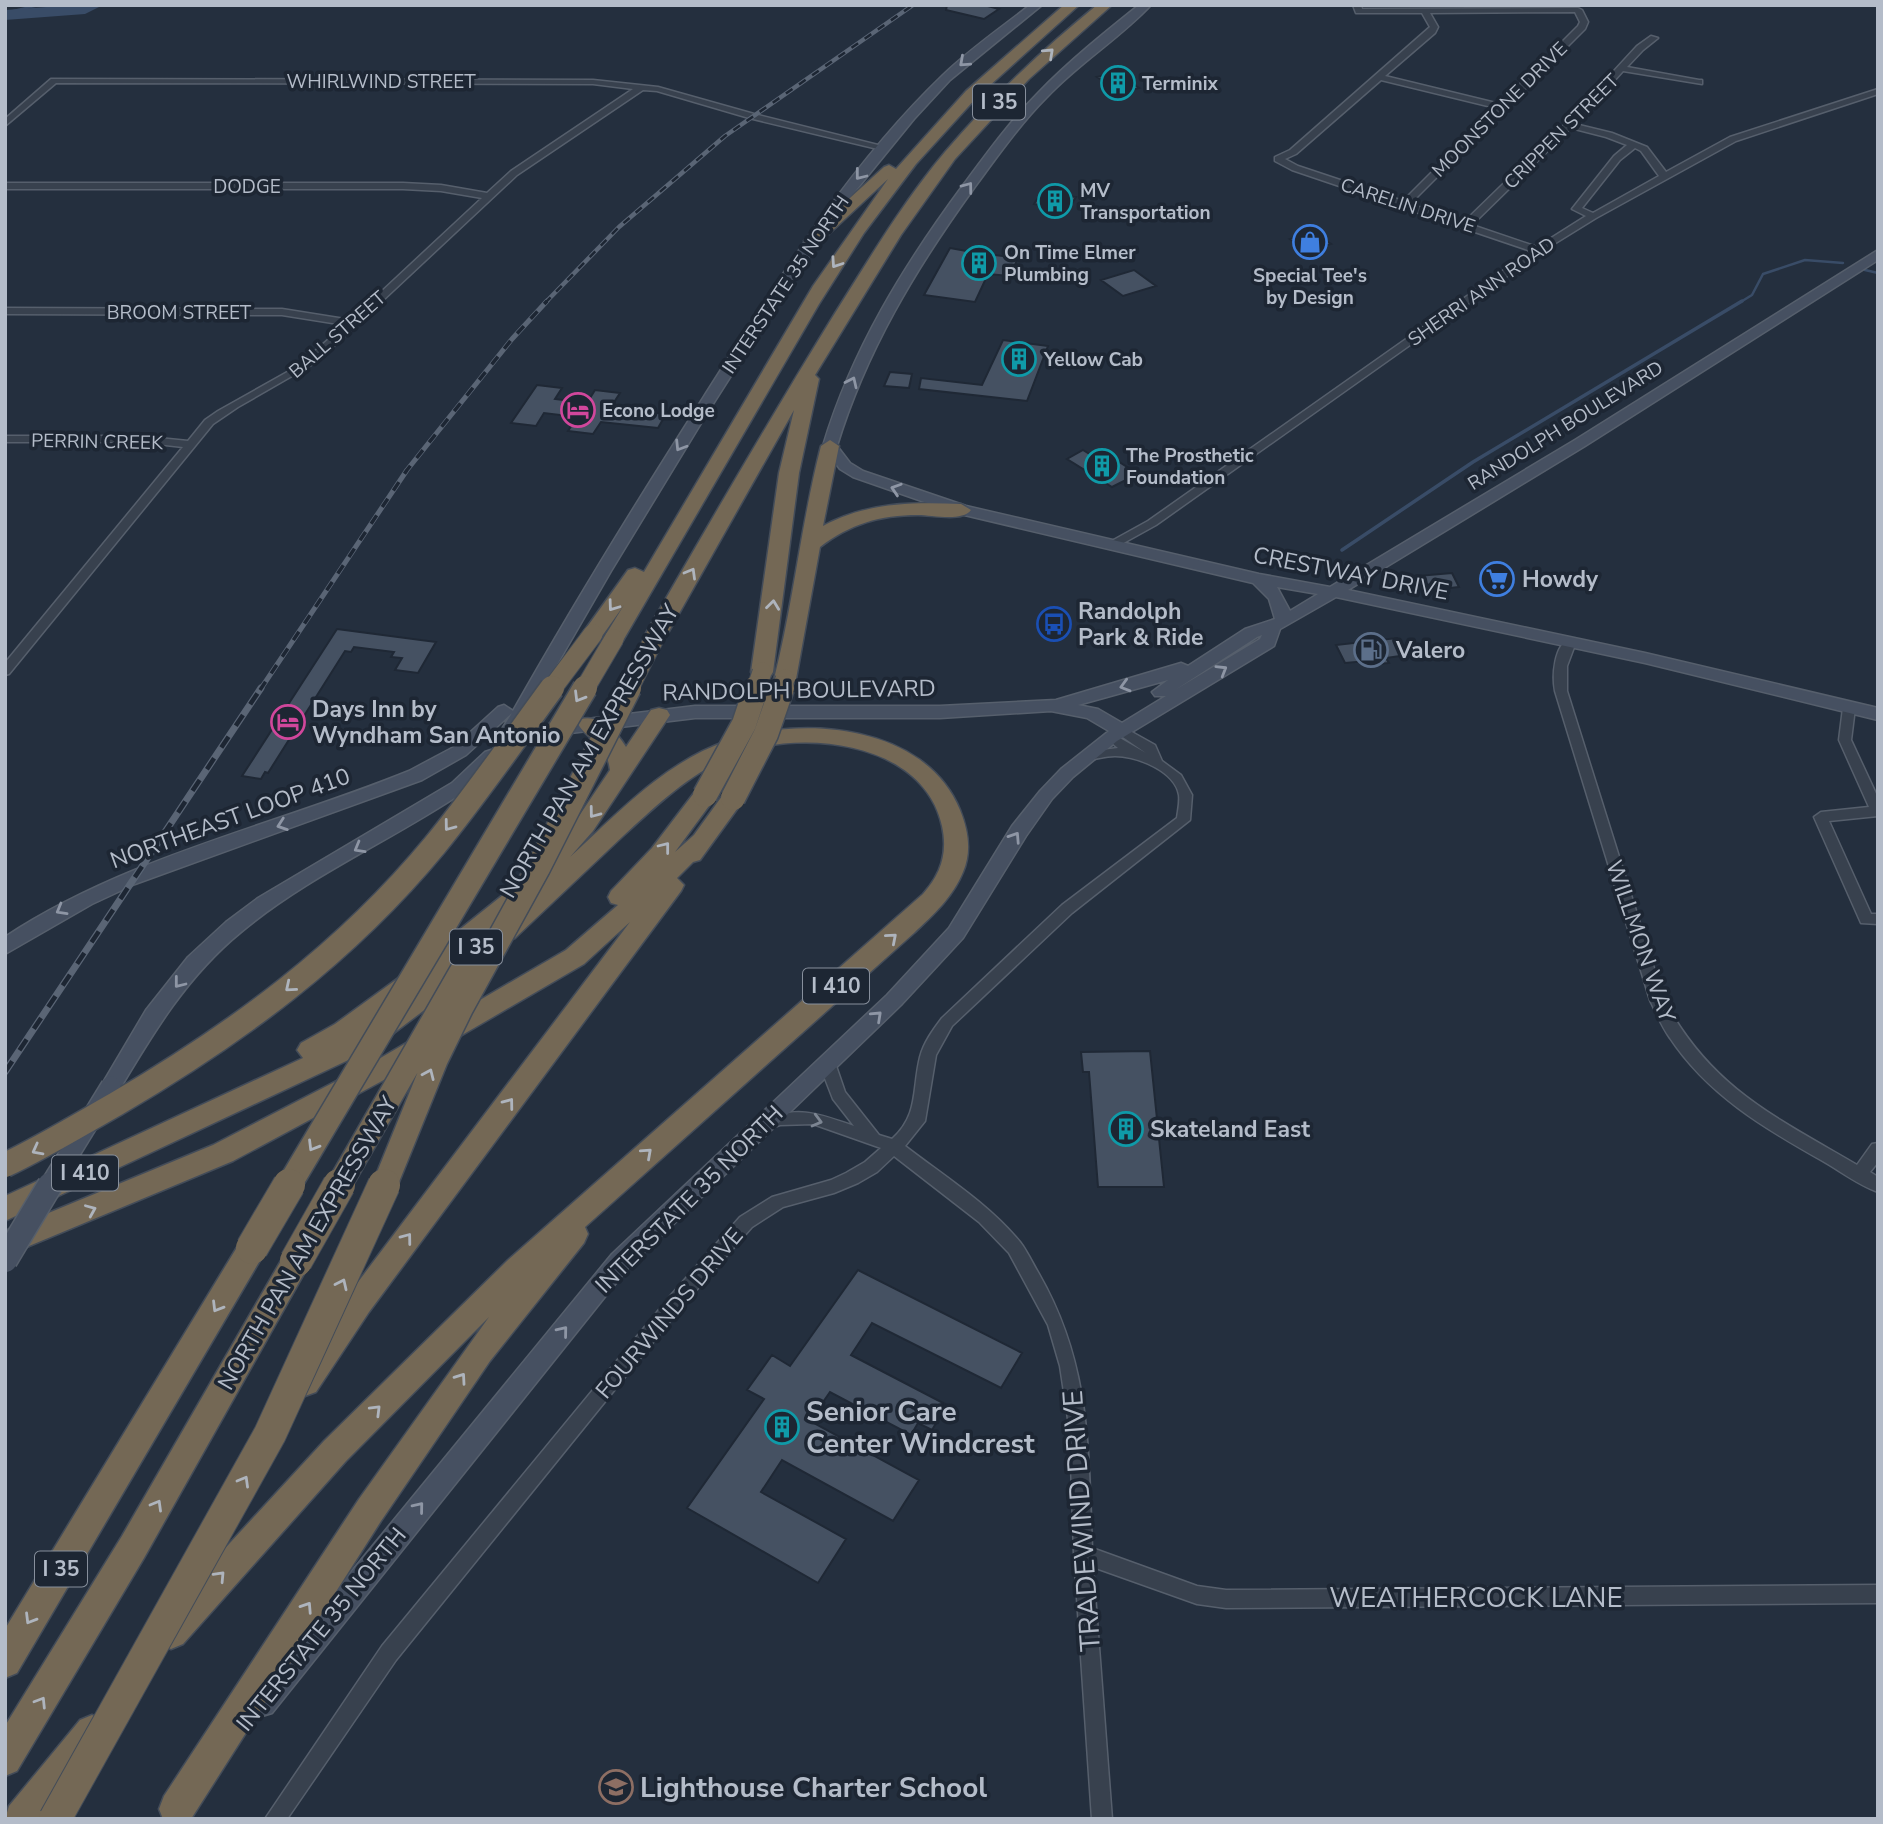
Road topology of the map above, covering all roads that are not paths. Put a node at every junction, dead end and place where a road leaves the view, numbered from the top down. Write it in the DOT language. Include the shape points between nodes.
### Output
graph roads {
  1 [pos="1037,5"];
  2 [pos="1073,5"];
  3 [pos="1106,5"];
  4 [pos="1146,5"];
  5 [pos="1358,8"];
  6 [pos="1425,10"];
  7 [pos="1654,37"];
  8 [pos="1623,69"];
  9 [pos="1379,77"];
  10 [pos="1699,82"];
  11 [pos="643,86"];
  12 [pos="1878,91"];
  13 [pos="1500,107"];
  14 [pos="5,124"];
  15 [pos="1569,125"];
  16 [pos="1632,146"];
  17 [pos="882,147"];
  18 [pos="916,153"];
  19 [pos="1664,176"];
  20 [pos="5,186"];
  21 [pos="487,195"];
  22 [pos="1404,205"];
  23 [pos="1593,216"];
  24 [pos="1467,224"];
  25 [pos="812,241"];
  26 [pos="1538,250"];
  27 [pos="1878,254"];
  28 [pos="5,312"];
  29 [pos="352,323"];
  30 [pos="812,364"];
  31 [pos="5,439"];
  32 [pos="189,444"];
  33 [pos="830,446"];
  34 [pos="961,510"];
  35 [pos="1114,544"];
  36 [pos="809,546"];
  37 [pos="1259,579"];
  38 [pos="1331,591"];
  39 [pos="581,603"];
  40 [pos="1278,624"];
  41 [pos="657,633"];
  42 [pos="603,636"];
  43 [pos="1570,642"];
  44 [pos="1234,644"];
  45 [pos="5,671"];
  46 [pos="1051,705"];
  47 [pos="1849,708"];
  48 [pos="1014,709"];
  49 [pos="504,711"];
  50 [pos="1878,714"];
  51 [pos="659,715"];
  52 [pos="589,724"];
  53 [pos="1118,737"];
  54 [pos="503,742"];
  55 [pos="1087,756"];
  56 [pos="1148,758"];
  57 [pos="622,771"];
  58 [pos="417,811"];
  59 [pos="1877,811"];
  60 [pos="700,841"];
  61 [pos="1878,919"];
  62 [pos="5,947"];
  63 [pos="488,1007"];
  64 [pos="827,1063"];
  65 [pos="760,1126"];
  66 [pos="164,1135"];
  67 [pos="873,1138"];
  68 [pos="893,1146"];
  69 [pos="1878,1149"];
  70 [pos="5,1165"];
  71 [pos="1860,1174"];
  72 [pos="619,1178"];
  73 [pos="1878,1185"];
  74 [pos="5,1209"];
  75 [pos="5,1245"];
  76 [pos="5,1260"];
  77 [pos="270,1434"];
  78 [pos="1083,1554"];
  79 [pos="1878,1594"];
  80 [pos="5,1661"];
  81 [pos="5,1759"];
  82 [pos="173,1814"];
  83 [pos="22,1819"];
  84 [pos="55,1819"];
  85 [pos="275,1819"];
  86 [pos="1102,1819"];
  1 -- 17 [label="main road, INTERSTATE 35 NORTH, one-way" via="965,61"];
  2 -- 18 [label="highway, NORTH PAN AM EXPRESSWAY / I 35" via="990,76"];
  30 -- 3 [label="highway, NORTH PAN AM EXPRESSWAY / I 35, one-way" via="900,222 951,155 1032,69"];
  33 -- 4 [label="main road, one-way" via="843,401 864,358 944,218 1040,97"];
  5 -- 6 [label="street"];
  6 -- 9 [label="street" via="1432,31"];
  6 -- 13 [label="street, MOONSTONE DRIVE" via="1578,10 1584,22 1581,27"];
  7 -- 8 [label="street, CRIPPEN STREET"];
  8 -- 10 [label="street"];
  8 -- 15 [label="street, CRIPPEN STREET"];
  9 -- 13 [label="street"];
  9 -- 22 [label="street, CARELIN DRIVE" via="1293,152 1278,159"];
  11 -- 14 [label="street, WHIRLWIND STREET" via="54,81"];
  11 -- 17 [label="street, WHIRLWIND STREET"];
  11 -- 21 [label="street, BALL STREET"];
  12 -- 19 [label="street, SHERRI ANN ROAD" via="1733,139"];
  13 -- 22 [label="street, MOONSTONE DRIVE"];
  15 -- 16 [label="street"];
  15 -- 24 [label="street, CRIPPEN STREET"];
  16 -- 19 [label="street" via="1644,149"];
  16 -- 23 [label="street" via="1577,208"];
  17 -- 25 [label="main road, INTERSTATE 35 NORTH, one-way"];
  18 -- 25 [label="highway" via="885,173"];
  18 -- 42 [label="highway, NORTH PAN AM EXPRESSWAY / I 35, one-way" via="831,269 750,410"];
  19 -- 23 [label="street, SHERRI ANN ROAD"];
  20 -- 21 [label="street, DODGE" via="403,186"];
  21 -- 29 [label="street, BALL STREET"];
  22 -- 24 [label="street, CARELIN DRIVE"];
  23 -- 26 [label="street, SHERRI ANN ROAD"];
  24 -- 26 [label="street, CARELIN DRIVE"];
  25 -- 39 [label="main road, INTERSTATE 35 NORTH, one-way"];
  26 -- 35 [label="street, SHERRI ANN ROAD" via="1152,523"];
  27 -- 38 [label="main road, RANDOLPH BOULEVARD" via="1580,443"];
  28 -- 29 [label="street, BROOM STREET" via="282,312"];
  29 -- 32 [label="street, BALL STREET" via="314,359 218,415"];
  41 -- 30 [label="highway, NORTH PAN AM EXPRESSWAY / I 35, one-way"];
  63 -- 30 [label="highway, one-way, bridge" via="547,965 633,884 705,795 744,724 762,672 789,473"];
  31 -- 32 [label="street, PERRIN CREEK" via="139,439"];
  32 -- 45 [label="street, BALL STREET"];
  34 -- 33 [label="main road, CRESTWAY DRIVE, one-way" via="858,474 845,466"];
  33 -- 36 [label="highway"];
  34 -- 35 [label="main road, CRESTWAY DRIVE"];
  34 -- 36 [label="highway" via="875,511 838,523"];
  35 -- 37 [label="main road, CRESTWAY DRIVE"];
  36 -- 60 [label="highway, bridge" via="796,638 766,734 733,798"];
  37 -- 38 [label="main road, CRESTWAY DRIVE"];
  37 -- 40 [label="main road" via="1284,608"];
  38 -- 40 [label="main road, RANDOLPH BOULEVARD"];
  38 -- 43 [label="main road, CRESTWAY DRIVE"];
  39 -- 49 [label="main road, INTERSTATE 35 NORTH"];
  39 -- 54 [label="main road, INTERSTATE 35 NORTH"];
  40 -- 44 [label="main road, RANDOLPH BOULEVARD"];
  53 -- 40 [label="main road, RANDOLPH BOULEVARD, one-way" via="1268,642"];
  77 -- 41 [label="highway, one-way, bridge" via="366,1230 445,1040"];
  81 -- 41 [label="highway, NORTH PAN AM EXPRESSWAY / I 35, one-way, bridge" via="194,1440"];
  42 -- 70 [label="highway, one-way, bridge" via="435,845 316,965 263,1010 172,1071"];
  42 -- 80 [label="highway, NORTH PAN AM EXPRESSWAY / I 35, one-way, bridge" via="252,1248"];
  43 -- 47 [label="main road, CRESTWAY DRIVE"];
  43 -- 71 [label="street, WILLMON WAY" via="1558,679 1665,1017 1684,1049 1731,1096"];
  44 -- 46 [label="main road, one-way" via="1165,675"];
  44 -- 53 [label="main road, RANDOLPH BOULEVARD" via="1128,713"];
  46 -- 48 [label="main road, RANDOLPH BOULEVARD"];
  46 -- 53 [label="main road, RANDOLPH BOULEVARD" via="1092,713"];
  47 -- 50 [label="main road, CRESTWAY DRIVE"];
  47 -- 59 [label="street" via="1845,740"];
  48 -- 51 [label="main road, RANDOLPH BOULEVARD"];
  48 -- 53 [label="main road, RANDOLPH BOULEVARD" via="1082,722"];
  49 -- 58 [label="main road, INTERSTATE 35 NORTH" via="497,729"];
  49 -- 62 [label="main road, NORTHEAST LOOP 410, one-way" via="451,758 326,810 81,899"];
  51 -- 52 [label="main road, RANDOLPH BOULEVARD"];
  51 -- 57 [label="highway"];
  52 -- 54 [label="main road, RANDOLPH BOULEVARD"];
  52 -- 57 [label="highway" via="618,748"];
  53 -- 55 [label="main road, INTERSTATE 35 NORTH"];
  53 -- 56 [label="street, FOURWINDS DRIVE"];
  54 -- 58 [label="main road, INTERSTATE 35 NORTH" via="467,780"];
  55 -- 56 [label="street" via="1115,752"];
  64 -- 55 [label="main road, INTERSTATE 35 NORTH, one-way" via="956,933 1019,831"];
  56 -- 68 [label="street, FOURWINDS DRIVE" via="1178,779 1187,806 1183,820 1068,909 947,1022 928,1055 917,1121"];
  57 -- 66 [label="highway, one-way" via="584,825 533,884 417,978 344,1031"];
  58 -- 76 [label="main road, INTERSTATE 35 NORTH, one-way, bridge" via="265,903 204,953 153,1016"];
  59 -- 61 [label="street" via="1821,817 1866,919"];
  60 -- 63 [label="highway" via="575,957"];
  77 -- 60 [label="highway, one-way, bridge" via="359,1303 649,917"];
  75 -- 63 [label="highway, one-way" via="223,1153"];
  64 -- 65 [label="main road, INTERSTATE 35 NORTH"];
  64 -- 67 [label="street, TRADEWIND DRIVE" via="838,1095"];
  65 -- 67 [label="street, TRADEWIND DRIVE, one-way" via="780,1119 813,1118"];
  82 -- 65 [label="main road, INTERSTATE 35 NORTH, one-way" via="620,1261"];
  72 -- 66 [label="highway, I 410, one-way" via="934,898 952,869 956,834 946,801 923,774 882,748 827,736 763,737 706,758 660,789 496,942 365,1041"];
  66 -- 74 [label="highway, I 410"];
  67 -- 68 [label="street, TRADEWIND DRIVE"];
  68 -- 78 [label="street, TRADEWIND DRIVE" via="985,1217 1015,1248 1051,1315 1069,1366 1078,1422"];
  68 -- 85 [label="street, FOURWINDS DRIVE" via="852,1178 778,1202 746,1222 678,1298 389,1653"];
  69 -- 71 [label="street"];
  71 -- 73 [label="street, WILLMON WAY"];
  82 -- 72 [label="highway, one-way" via="370,1510 479,1352"];
  83 -- 72 [label="highway, I 410, one-way" via="199,1598 335,1451 518,1269"];
  84 -- 77 [label="highway, one-way, bridge"];
  78 -- 79 [label="street, WEATHERCOCK LANE" via="1197,1595 1226,1599"];
  78 -- 86 [label="street, TRADEWIND DRIVE"];
}
